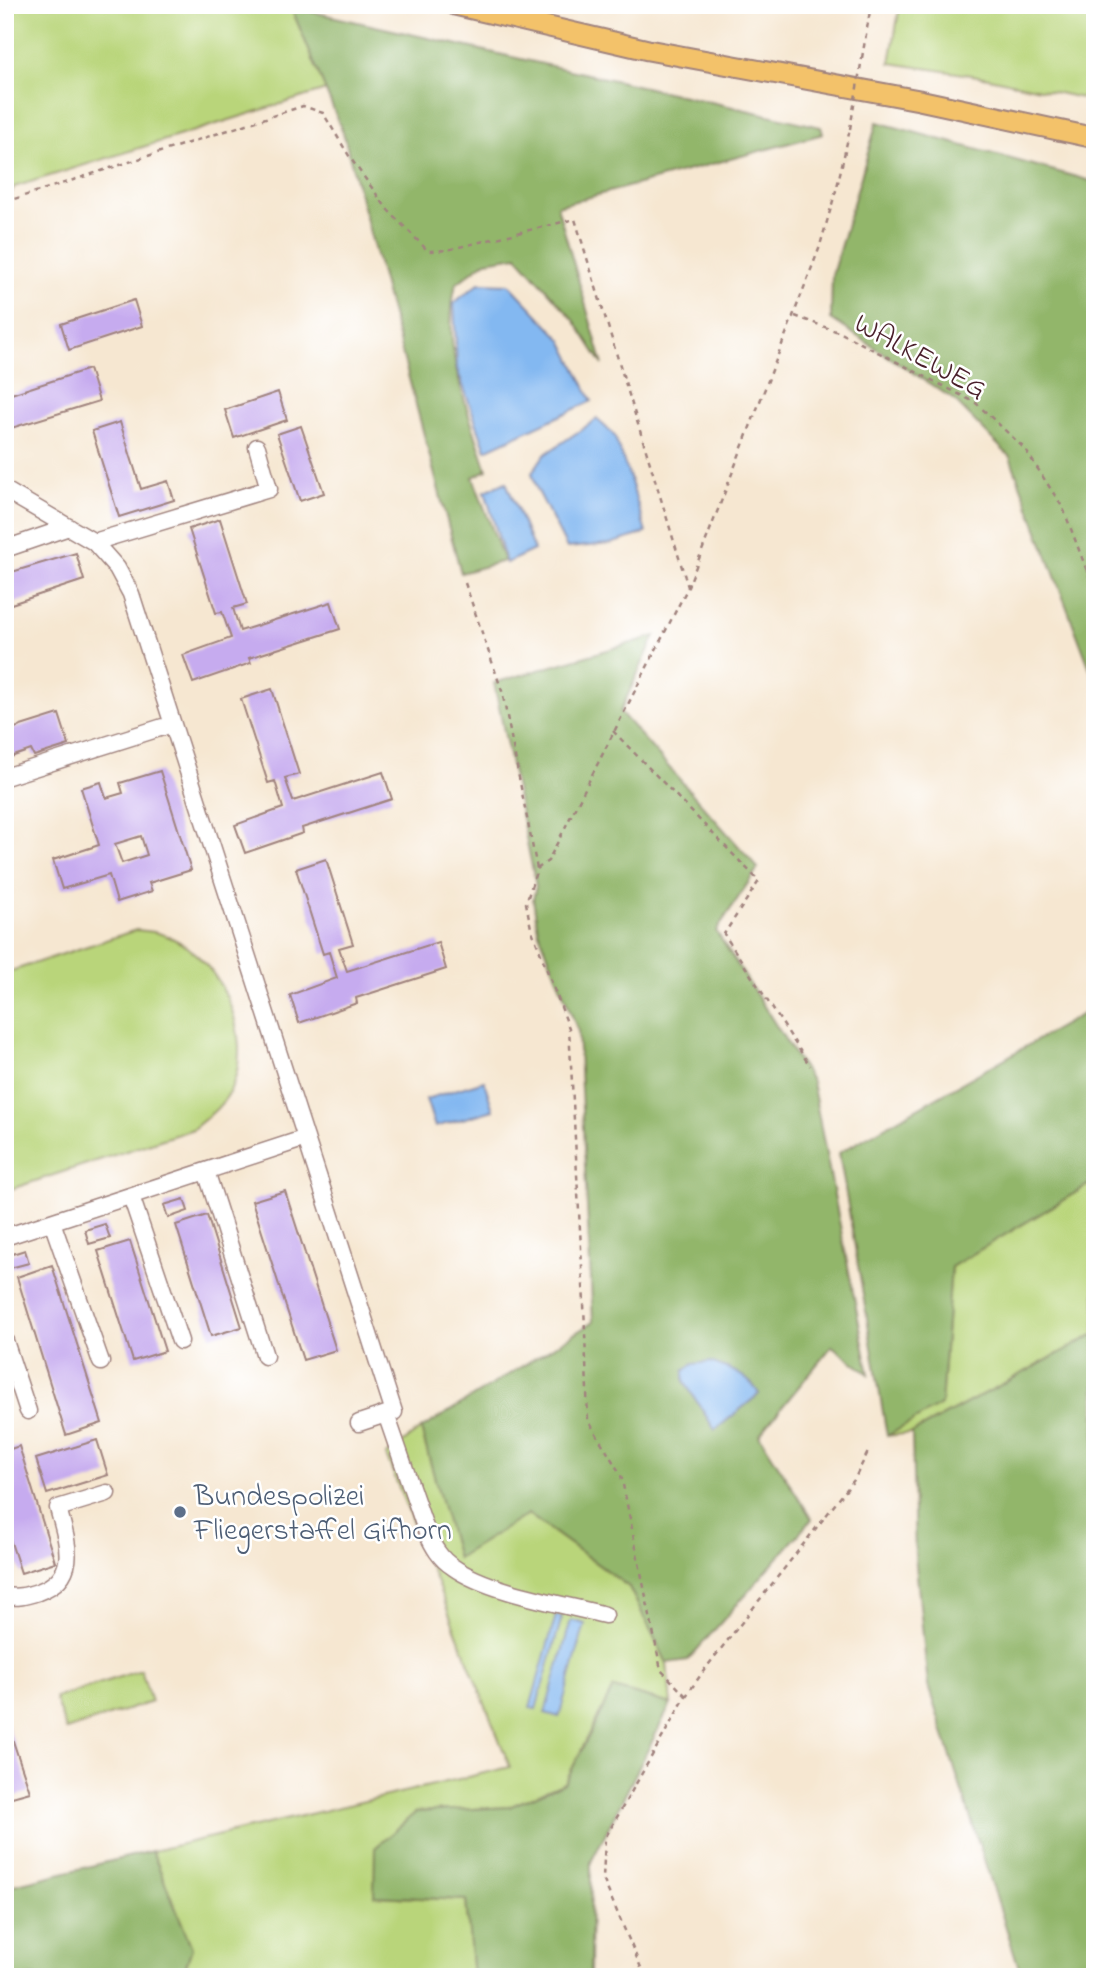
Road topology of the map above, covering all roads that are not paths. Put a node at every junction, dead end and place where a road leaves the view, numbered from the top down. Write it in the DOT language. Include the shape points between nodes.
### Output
graph roads {
  1 [pos="455,5"];
  2 [pos="1095,138"];
  3 [pos="257,447"];
  4 [pos="5,490"];
  5 [pos="69,527"];
  6 [pos="94,542"];
  7 [pos="5,549"];
  8 [pos="163,727"];
  9 [pos="5,777"];
  10 [pos="306,1138"];
  11 [pos="206,1171"];
  12 [pos="131,1196"];
  13 [pos="52,1222"];
  14 [pos="5,1237"];
  15 [pos="5,1341"];
  16 [pos="180,1341"];
  17 [pos="265,1356"];
  18 [pos="101,1362"];
  19 [pos="27,1411"];
  20 [pos="386,1414"];
  21 [pos="359,1423"];
  22 [pos="107,1493"];
  23 [pos="5,1595"];
  24 [pos="605,1615"];
  1 -- 2 [label="main road" via="637,48"];
  3 -- 6 [label="lane" via="269,489"];
  4 -- 5 [label="lane"];
  5 -- 6 [label="lane"];
  5 -- 7 [label="lane"];
  6 -- 10 [label="lane" via="117,568 131,594"];
  8 -- 9 [label="lane"];
  10 -- 11 [label="lane"];
  10 -- 20 [label="lane" via="394,1412"];
  11 -- 12 [label="lane"];
  11 -- 17 [label="lane"];
  12 -- 13 [label="lane"];
  12 -- 16 [label="lane"];
  13 -- 14 [label="lane"];
  13 -- 18 [label="lane"];
  15 -- 19 [label="lane"];
  20 -- 21 [label="lane"];
  20 -- 24 [label="lane" via="427,1533 452,1567 486,1583"];
  22 -- 23 [label="lane" via="58,1508 69,1554 64,1574 50,1588 17,1598"];
}
